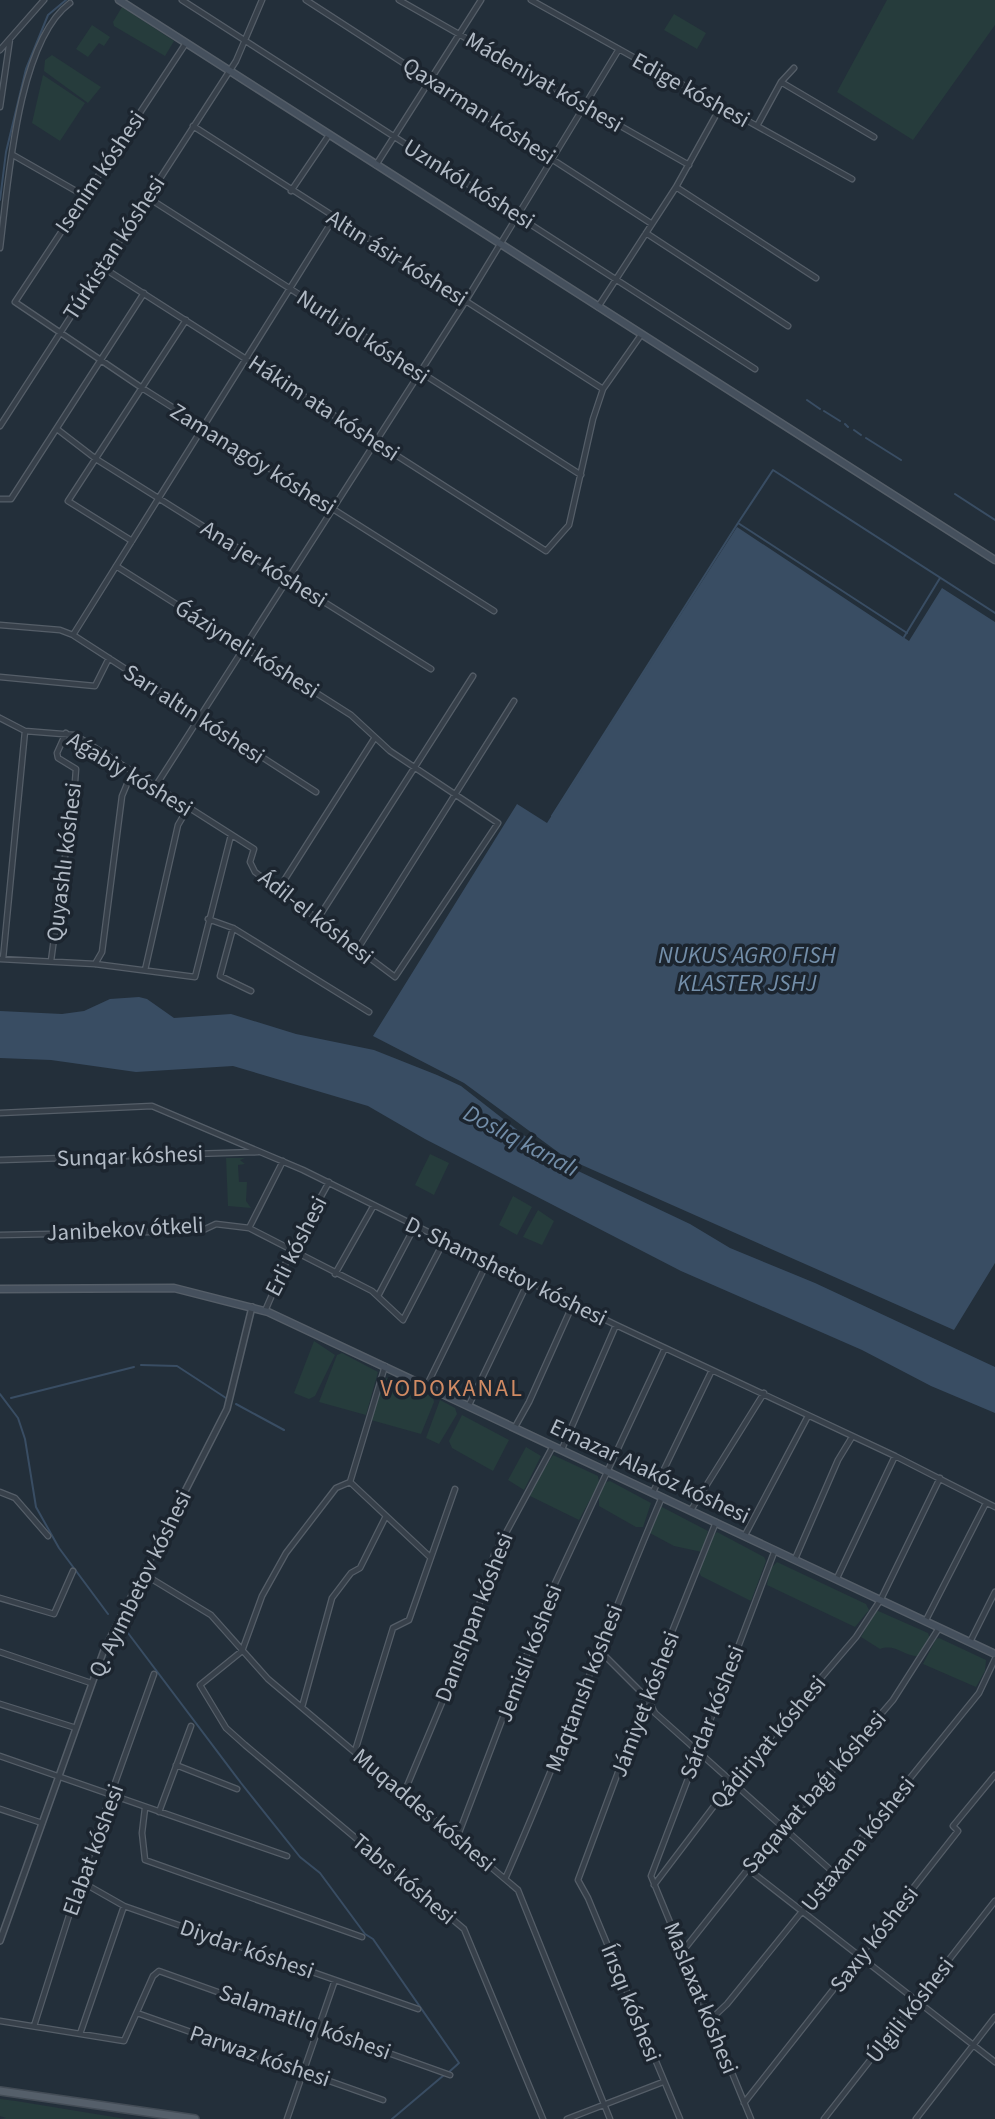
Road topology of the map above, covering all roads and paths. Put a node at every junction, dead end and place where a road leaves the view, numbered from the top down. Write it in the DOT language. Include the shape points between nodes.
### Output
graph roads {
  1 [pos="44,0"];
  2 [pos="119,0"];
  3 [pos="182,0"];
  4 [pos="262,0"];
  5 [pos="306,0"];
  6 [pos="399,0"];
  7 [pos="481,0"];
  8 [pos="531,0"];
  9 [pos="70,3"];
  10 [pos="462,34"];
  11 [pos="10,39"];
  12 [pos="245,41"];
  13 [pos="186,43"];
  14 [pos="619,49"];
  15 [pos="0,50"];
  16 [pos="794,68"];
  17 [pos="229,71"];
  18 [pos="432,80"];
  19 [pos="781,82"];
  20 [pos="721,106"];
  21 [pos="0,107"];
  22 [pos="586,107"];
  23 [pos="192,126"];
  24 [pos="757,127"];
  25 [pos="329,135"];
  26 [pos="874,137"];
  27 [pos="395,138"];
  28 [pos="13,155"];
  29 [pos="552,158"];
  30 [pos="376,165"];
  31 [pos="689,165"];
  32 [pos="852,178"];
  33 [pos="676,187"];
  34 [pos="291,191"];
  35 [pos="83,195"];
  36 [pos="147,197"];
  37 [pos="516,214"];
  38 [pos="334,218"];
  39 [pos="652,224"];
  40 [pos="646,233"];
  41 [pos="499,244"];
  42 [pos="0,248"];
  43 [pos="102,267"];
  44 [pos="617,278"];
  45 [pos="816,278"];
  46 [pos="289,289"];
  47 [pos="144,293"];
  48 [pos="15,302"];
  49 [pos="465,302"];
  50 [pos="598,307"];
  51 [pos="186,320"];
  52 [pos="788,326"];
  53 [pos="60,331"];
  54 [pos="641,335"];
  55 [pos="246,358"];
  56 [pos="102,359"];
  57 [pos="755,369"];
  58 [pos="419,373"];
  59 [pos="142,388"];
  60 [pos="603,389"];
  61 [pos="0,426"];
  62 [pos="203,428"];
  63 [pos="57,429"];
  64 [pos="376,442"];
  65 [pos="96,459"];
  66 [pos="581,475"];
  67 [pos="158,497"];
  68 [pos="0,499"];
  69 [pos="333,510"];
  70 [pos="132,541"];
  71 [pos="995,560"];
  72 [pos="116,566"];
  73 [pos="289,580"];
  74 [pos="494,611"];
  75 [pos="0,625"];
  76 [pos="73,635"];
  77 [pos="246,648"];
  78 [pos="109,658"];
  79 [pos="431,669"];
  80 [pos="473,676"];
  81 [pos="0,677"];
  82 [pos="514,701"];
  83 [pos="200,717"];
  84 [pos="0,718"];
  85 [pos="25,731"];
  86 [pos="66,733"];
  87 [pos="374,739"];
  88 [pos="414,768"];
  89 [pos="132,772"];
  90 [pos="155,786"];
  91 [pos="316,792"];
  92 [pos="455,792"];
  93 [pos="188,808"];
  94 [pos="231,835"];
  95 [pos="254,849"];
  96 [pos="278,890"];
  97 [pos="208,919"];
  98 [pos="317,920"];
  99 [pos="233,929"];
  100 [pos="357,950"];
  101 [pos="1,959"];
  102 [pos="51,961"];
  103 [pos="95,964"];
  104 [pos="145,970"];
  105 [pos="395,977"];
  106 [pos="251,991"];
  107 [pos="369,1012"];
  108 [pos="0,1113"];
  109 [pos="261,1152"];
  110 [pos="0,1160"];
  111 [pos="283,1161"];
  112 [pos="329,1182"];
  113 [pos="374,1205"];
  114 [pos="415,1226"];
  115 [pos="249,1228"];
  116 [pos="0,1235"];
  117 [pos="444,1241"];
  118 [pos="291,1251"];
  119 [pos="487,1263"];
  120 [pos="335,1274"];
  121 [pos="528,1282"];
  122 [pos="0,1289"];
  123 [pos="377,1296"];
  124 [pos="573,1304"];
  125 [pos="253,1307"];
  126 [pos="265,1311"];
  127 [pos="616,1325"];
  128 [pos="664,1348"];
  129 [pos="385,1366"];
  130 [pos="712,1370"];
  131 [pos="427,1385"];
  132 [pos="764,1393"];
  133 [pos="469,1405"];
  134 [pos="808,1416"];
  135 [pos="515,1427"];
  136 [pos="852,1437"];
  137 [pos="554,1445"];
  138 [pos="562,1449"];
  139 [pos="895,1456"];
  140 [pos="608,1470"];
  141 [pos="940,1478"];
  142 [pos="350,1482"];
  143 [pos="456,1489"];
  144 [pos="0,1492"];
  145 [pos="653,1492"];
  146 [pos="662,1496"];
  147 [pos="986,1502"];
  148 [pos="995,1507"];
  149 [pos="691,1510"];
  150 [pos="386,1516"];
  151 [pos="716,1521"];
  152 [pos="745,1535"];
  153 [pos="48,1536"];
  154 [pos="775,1549"];
  155 [pos="430,1557"];
  156 [pos="795,1559"];
  157 [pos="73,1571"];
  158 [pos="142,1573"];
  159 [pos="837,1578"];
  160 [pos="995,1592"];
  161 [pos="0,1598"];
  162 [pos="881,1599"];
  163 [pos="926,1620"];
  164 [pos="940,1627"];
  165 [pos="970,1642"];
  166 [pos="598,1649"];
  167 [pos="242,1651"];
  168 [pos="0,1652"];
  169 [pos="995,1657"];
  170 [pos="154,1674"];
  171 [pos="91,1683"];
  172 [pos="647,1698"];
  173 [pos="0,1704"];
  174 [pos="302,1707"];
  175 [pos="191,1726"];
  176 [pos="76,1728"];
  177 [pos="696,1749"];
  178 [pos="355,1751"];
  179 [pos="0,1756"];
  180 [pos="176,1765"];
  181 [pos="995,1775"];
  182 [pos="58,1777"];
  183 [pos="733,1781"];
  184 [pos="237,1789"];
  185 [pos="404,1793"];
  186 [pos="112,1797"];
  187 [pos="145,1808"];
  188 [pos="0,1809"];
  189 [pos="159,1812"];
  190 [pos="42,1823"];
  191 [pos="785,1828"];
  192 [pos="457,1838"];
  193 [pos="287,1856"];
  194 [pos="748,1868"];
  195 [pos="834,1873"];
  196 [pos="651,1876"];
  197 [pos="505,1879"];
  198 [pos="80,1881"];
  199 [pos="654,1885"];
  200 [pos="581,1887"];
  201 [pos="995,1901"];
  202 [pos="124,1906"];
  203 [pos="802,1913"];
  204 [pos="0,1917"];
  205 [pos="8,1921"];
  206 [pos="362,1937"];
  207 [pos="0,1941"];
  208 [pos="682,1952"];
  209 [pos="860,1958"];
  210 [pos="335,1980"];
  211 [pos="916,2001"];
  212 [pos="418,2008"];
  213 [pos="137,2013"];
  214 [pos="995,2017"];
  215 [pos="710,2020"];
  216 [pos="0,2021"];
  217 [pos="34,2026"];
  218 [pos="319,2026"];
  219 [pos="80,2034"];
  220 [pos="973,2045"];
  221 [pos="995,2062"];
  222 [pos="304,2071"];
  223 [pos="450,2075"];
  224 [pos="663,2082"];
  225 [pos="0,2091"];
  226 [pos="383,2100"];
  227 [pos="744,2103"];
  228 [pos="604,2104"];
  229 [pos="195,2119"];
  230 [pos="287,2119"];
  231 [pos="543,2119"];
  232 [pos="567,2119"];
  233 [pos="610,2119"];
  234 [pos="680,2119"];
  235 [pos="751,2119"];
  236 [pos="824,2119"];
  237 [pos="916,2119"];
  1 -- 11 [label="street"];
  2 -- 13 [label="main road"];
  3 -- 12 [label="street, Uzınkól kóshesi"];
  4 -- 12 [label="street, Túrkistan kóshesi"];
  5 -- 18 [label="street, Qaxarman kóshesi"];
  6 -- 10 [label="street, Mádeniyat kóshesi"];
  7 -- 10 [label="street"];
  8 -- 14 [label="street, Edige kóshesi"];
  9 -- 28 [label="street" via="51,21 33,62"];
  10 -- 18 [label="street"];
  10 -- 22 [label="street, Mádeniyat kóshesi"];
  11 -- 15 [label="street"];
  11 -- 21 [label="street"];
  12 -- 17 [label="street, Túrkistan kóshesi"];
  12 -- 27 [label="street, Uzınkól kóshesi"];
  13 -- 17 [label="main road"];
  13 -- 35 [label="street, Isenim kóshesi"];
  14 -- 20 [label="street, Edige kóshesi"];
  14 -- 22 [label="street"];
  16 -- 19 [label="street"];
  17 -- 23 [label="street, Túrkistan kóshesi"];
  17 -- 25 [label="main road"];
  18 -- 27 [label="street"];
  18 -- 29 [label="street, Qaxarman kóshesi"];
  19 -- 24 [label="street"];
  19 -- 26 [label="street"];
  20 -- 24 [label="street, Edige kóshesi"];
  20 -- 31 [label="street"];
  22 -- 29 [label="street"];
  22 -- 31 [label="street, Mádeniyat kóshesi"];
  23 -- 34 [label="street, Altın ásir kóshesi"];
  23 -- 36 [label="street, Túrkistan kóshesi"];
  24 -- 32 [label="street, Edige kóshesi"];
  25 -- 30 [label="main road"];
  25 -- 34 [label="street"];
  27 -- 30 [label="street"];
  27 -- 37 [label="street, Uzınkól kóshesi"];
  28 -- 35 [label="street"];
  28 -- 42 [label="street"];
  29 -- 37 [label="street"];
  29 -- 39 [label="street, Qaxarman kóshesi"];
  30 -- 41 [label="main road"];
  31 -- 33 [label="street"];
  33 -- 39 [label="street"];
  33 -- 45 [label="street"];
  34 -- 38 [label="street, Altın ásir kóshesi"];
  35 -- 48 [label="street, Isenim kóshesi"];
  36 -- 43 [label="street, Túrkistan kóshesi"];
  36 -- 46 [label="street, Nurlı jol kóshesi"];
  37 -- 41 [label="street"];
  37 -- 44 [label="street, Uzınkól kóshesi"];
  38 -- 46 [label="street"];
  38 -- 49 [label="street, Altın ásir kóshesi"];
  39 -- 40 [label="street"];
  40 -- 44 [label="street"];
  40 -- 52 [label="street"];
  41 -- 49 [label="street"];
  41 -- 50 [label="main road"];
  43 -- 47 [label="street, Hákim ata kóshesi"];
  43 -- 53 [label="street, Túrkistan kóshesi"];
  44 -- 50 [label="street"];
  44 -- 57 [label="street, Uzınkól kóshesi"];
  46 -- 55 [label="street"];
  46 -- 58 [label="street, Nurlı jol kóshesi"];
  47 -- 51 [label="street, Hákim ata kóshesi"];
  47 -- 56 [label="street"];
  48 -- 53 [label="street, Zamanagóy kóshesi"];
  49 -- 58 [label="street"];
  49 -- 60 [label="street, Altın ásir kóshesi"];
  50 -- 54 [label="main road"];
  51 -- 55 [label="street, Hákim ata kóshesi"];
  51 -- 59 [label="street"];
  53 -- 56 [label="street, Zamanagóy kóshesi"];
  53 -- 61 [label="street, Túrkistan kóshesi"];
  54 -- 60 [label="street"];
  54 -- 71 [label="main road"];
  55 -- 62 [label="street"];
  55 -- 64 [label="street, Hákim ata kóshesi"];
  56 -- 59 [label="street, Zamanagóy kóshesi"];
  56 -- 63 [label="street"];
  58 -- 64 [label="street"];
  58 -- 66 [label="street, Nurlı jol kóshesi"];
  59 -- 62 [label="street, Zamanagóy kóshesi"];
  59 -- 65 [label="street"];
  60 -- 66 [label="street"];
  62 -- 67 [label="street"];
  62 -- 69 [label="street, Zamanagóy kóshesi"];
  63 -- 65 [label="street, Ana jer kóshesi"];
  63 -- 68 [label="street" via="11,499"];
  64 -- 66 [label="street, Hákim ata kóshesi" via="546,551 569,525"];
  64 -- 69 [label="street"];
  65 -- 67 [label="street, Ana jer kóshesi"];
  65 -- 70 [label="street" via="68,501"];
  67 -- 70 [label="street"];
  67 -- 73 [label="street, Ana jer kóshesi"];
  69 -- 73 [label="street"];
  69 -- 74 [label="street, Zamanagóy kóshesi"];
  70 -- 72 [label="street"];
  72 -- 76 [label="street"];
  72 -- 77 [label="street, Ǵáziyneli kóshesi"];
  73 -- 77 [label="street"];
  73 -- 79 [label="street, Ana jer kóshesi"];
  75 -- 76 [label="street"];
  76 -- 78 [label="street, Sarı altın kóshesi"];
  77 -- 83 [label="street"];
  77 -- 87 [label="street, Ǵáziyneli kóshesi" via="351,715"];
  78 -- 81 [label="street" via="94,686"];
  78 -- 83 [label="street, Sarı altın kóshesi"];
  80 -- 88 [label="street"];
  82 -- 92 [label="street"];
  83 -- 90 [label="street"];
  83 -- 91 [label="street, Sarı altın kóshesi"];
  84 -- 85 [label="street, Aǵabiy kóshesi"];
  85 -- 86 [label="street, Aǵabiy kóshesi"];
  85 -- 101 [label="street"];
  86 -- 89 [label="street, Aǵabiy kóshesi"];
  86 -- 102 [label="street, Quyashlı kóshesi" via="58,758 76,769"];
  87 -- 88 [label="street, Ǵáziyneli kóshesi"];
  87 -- 96 [label="street"];
  88 -- 92 [label="street, Ǵáziyneli kóshesi"];
  88 -- 98 [label="street"];
  89 -- 90 [label="street, Aǵabiy kóshesi"];
  89 -- 103 [label="street" via="121,796 102,952"];
  90 -- 93 [label="street, Aǵabiy kóshesi"];
  92 -- 100 [label="street"];
  92 -- 105 [label="street, Ǵáziyneli kóshesi" via="498,822"];
  93 -- 94 [label="street, Aǵabiy kóshesi"];
  93 -- 104 [label="street" via="178,825"];
  94 -- 95 [label="street, Aǵabiy kóshesi"];
  94 -- 97 [label="street"];
  95 -- 96 [label="street, Ádil-el kóshesi" via="250,862 255,872"];
  96 -- 98 [label="street, Ádil-el kóshesi"];
  97 -- 99 [label="street"];
  97 -- 104 [label="street" via="195,977"];
  98 -- 100 [label="street, Ádil-el kóshesi"];
  99 -- 106 [label="street" via="220,976"];
  99 -- 107 [label="street"];
  100 -- 105 [label="street, Ádil-el kóshesi"];
  101 -- 102 [label="street"];
  102 -- 103 [label="street"];
  103 -- 104 [label="street"];
  108 -- 109 [label="street, D. Shamshetov kóshesi" via="152,1106"];
  109 -- 110 [label="street, Sunqar kóshesi"];
  109 -- 111 [label="street, D. Shamshetov kóshesi"];
  111 -- 112 [label="street, D. Shamshetov kóshesi"];
  111 -- 115 [label="street"];
  112 -- 113 [label="street, D. Shamshetov kóshesi"];
  112 -- 118 [label="street, Erli kóshesi"];
  113 -- 114 [label="street, D. Shamshetov kóshesi"];
  113 -- 120 [label="street"];
  114 -- 117 [label="street, D. Shamshetov kóshesi"];
  114 -- 123 [label="street"];
  115 -- 116 [label="street, Janibekov ótkeli" via="216,1224 201,1231"];
  115 -- 118 [label="street"];
  117 -- 119 [label="street, D. Shamshetov kóshesi"];
  117 -- 123 [label="street" via="403,1320"];
  118 -- 120 [label="street"];
  118 -- 126 [label="street, Erli kóshesi"];
  119 -- 121 [label="street, D. Shamshetov kóshesi"];
  119 -- 131 [label="street"];
  120 -- 123 [label="street"];
  121 -- 124 [label="street, D. Shamshetov kóshesi"];
  121 -- 133 [label="street"];
  122 -- 125 [label="main road, Ernazar Alakóz kóshesi" via="174,1288"];
  124 -- 127 [label="street, D. Shamshetov kóshesi"];
  124 -- 135 [label="street"];
  125 -- 126 [label="main road, Ernazar Alakóz kóshesi"];
  125 -- 158 [label="street, Q. Ayımbetov kóshesi" via="228,1409"];
  126 -- 129 [label="main road, Ernazar Alakóz kóshesi"];
  127 -- 128 [label="street, D. Shamshetov kóshesi"];
  127 -- 138 [label="street"];
  128 -- 130 [label="street, D. Shamshetov kóshesi"];
  128 -- 140 [label="street, Jemisli kóshesi"];
  129 -- 131 [label="main road, Ernazar Alakóz kóshesi"];
  129 -- 142 [label="street"];
  130 -- 132 [label="street, D. Shamshetov kóshesi"];
  130 -- 145 [label="street"];
  131 -- 133 [label="main road, Ernazar Alakóz kóshesi"];
  132 -- 134 [label="street, D. Shamshetov kóshesi"];
  132 -- 149 [label="street"];
  133 -- 135 [label="main road, Ernazar Alakóz kóshesi"];
  134 -- 136 [label="street, D. Shamshetov kóshesi"];
  134 -- 152 [label="street"];
  135 -- 137 [label="main road, Ernazar Alakóz kóshesi"];
  136 -- 139 [label="street, D. Shamshetov kóshesi"];
  136 -- 156 [label="street"];
  137 -- 138 [label="main road, Ernazar Alakóz kóshesi"];
  137 -- 185 [label="street, Danıshpan kóshesi" via="494,1555 470,1636"];
  138 -- 140 [label="main road, Ernazar Alakóz kóshesi"];
  139 -- 141 [label="street, D. Shamshetov kóshesi"];
  139 -- 159 [label="street"];
  140 -- 145 [label="main road, Ernazar Alakóz kóshesi"];
  140 -- 192 [label="street, Jemisli kóshesi" via="550,1594"];
  141 -- 147 [label="street, D. Shamshetov kóshesi"];
  141 -- 162 [label="street, Qádiriyat kóshesi"];
  142 -- 150 [label="street"];
  142 -- 167 [label="street" via="336,1488 286,1553 262,1596"];
  143 -- 155 [label="street"];
  144 -- 153 [label="street" via="15,1498"];
  145 -- 146 [label="main road, Ernazar Alakóz kóshesi"];
  146 -- 149 [label="main road, Ernazar Alakóz kóshesi"];
  146 -- 166 [label="street, Maqtanısh kóshesi"];
  147 -- 148 [label="street, D. Shamshetov kóshesi"];
  147 -- 163 [label="street"];
  149 -- 151 [label="main road, Ernazar Alakóz kóshesi"];
  150 -- 155 [label="street"];
  150 -- 174 [label="street" via="360,1568 332,1598"];
  151 -- 152 [label="main road, Ernazar Alakóz kóshesi"];
  151 -- 172 [label="street, Jámiyet kóshesi"];
  152 -- 154 [label="main road, Ernazar Alakóz kóshesi"];
  154 -- 156 [label="main road, Ernazar Alakóz kóshesi"];
  154 -- 177 [label="street, Sárdar kóshesi"];
  155 -- 178 [label="street" via="409,1620 393,1628"];
  156 -- 159 [label="main road, Ernazar Alakóz kóshesi"];
  157 -- 161 [label="street" via="54,1614"];
  158 -- 167 [label="street, Muqaddes kóshesi" via="211,1615"];
  158 -- 171 [label="street, Q. Ayımbetov kóshesi"];
  159 -- 162 [label="main road, Ernazar Alakóz kóshesi"];
  160 -- 165 [label="street"];
  162 -- 163 [label="main road, Ernazar Alakóz kóshesi"];
  162 -- 183 [label="street, Qádiriyat kóshesi" via="856,1637"];
  163 -- 164 [label="main road, Ernazar Alakóz kóshesi"];
  164 -- 165 [label="main road, Ernazar Alakóz kóshesi"];
  164 -- 191 [label="street, Saqawat baǵı kóshesi" via="892,1700"];
  165 -- 169 [label="main road, Ernazar Alakóz kóshesi"];
  166 -- 172 [label="street"];
  166 -- 197 [label="street, Maqtanısh kóshesi" via="555,1765"];
  167 -- 174 [label="street, Muqaddes kóshesi"];
  167 -- 231 [label="street, Tabıs kóshesi" via="200,1685 226,1728 464,1929"];
  168 -- 171 [label="street"];
  169 -- 195 [label="street, Ustaxana kóshesi" via="979,1693"];
  170 -- 186 [label="street, Elabat kóshesi"];
  171 -- 176 [label="street, Q. Ayımbetov kóshesi"];
  172 -- 177 [label="street" via="655,1713"];
  172 -- 200 [label="street, Jámiyet kóshesi" via="579,1871"];
  173 -- 176 [label="street"];
  174 -- 178 [label="street, Muqaddes kóshesi"];
  175 -- 180 [label="street"];
  176 -- 182 [label="street, Q. Ayımbetov kóshesi"];
  177 -- 183 [label="street"];
  177 -- 196 [label="street, Sárdar kóshesi"];
  178 -- 185 [label="street, Muqaddes kóshesi"];
  179 -- 182 [label="street"];
  180 -- 184 [label="street"];
  180 -- 189 [label="street"];
  181 -- 209 [label="street, Saxıy kóshesi" via="953,1826 958,1831"];
  182 -- 186 [label="street"];
  182 -- 190 [label="street, Q. Ayımbetov kóshesi"];
  183 -- 191 [label="street"];
  183 -- 199 [label="street, Qádiriyat kóshesi"];
  185 -- 192 [label="street, Muqaddes kóshesi"];
  186 -- 187 [label="street"];
  186 -- 198 [label="street, Elabat kóshesi"];
  187 -- 189 [label="street"];
  187 -- 206 [label="street" via="145,1860"];
  188 -- 190 [label="street"];
  189 -- 193 [label="street"];
  190 -- 205 [label="street, Q. Ayımbetov kóshesi"];
  191 -- 194 [label="street, Saqawat baǵı kóshesi"];
  191 -- 195 [label="street"];
  192 -- 197 [label="street, Muqaddes kóshesi"];
  194 -- 203 [label="street"];
  194 -- 208 [label="street, Saqawat baǵı kóshesi"];
  195 -- 203 [label="street, Ustaxana kóshesi"];
  196 -- 199 [label="street, Maslaxat kóshesi"];
  197 -- 228 [label="street, Muqaddes kóshesi" via="523,1901"];
  198 -- 202 [label="street, Diydar kóshesi"];
  198 -- 217 [label="street, Elabat kóshesi"];
  199 -- 208 [label="street, Maslaxat kóshesi"];
  200 -- 224 [label="street, Írısqı kóshesi"];
  201 -- 211 [label="street, Úlgili kóshesi"];
  202 -- 210 [label="street, Diydar kóshesi"];
  202 -- 219 [label="street"];
  203 -- 209 [label="street"];
  203 -- 215 [label="street, Ustaxana kóshesi"];
  204 -- 205 [label="street"];
  205 -- 207 [label="street, Q. Ayımbetov kóshesi"];
  208 -- 215 [label="street, Maslaxat kóshesi"];
  209 -- 211 [label="street"];
  209 -- 227 [label="street, Saxıy kóshesi"];
  210 -- 212 [label="street, Diydar kóshesi"];
  210 -- 218 [label="street"];
  211 -- 220 [label="street"];
  211 -- 236 [label="street, Úlgili kóshesi"];
  213 -- 218 [label="street, Salamatlıq kóshesi" via="159,1971"];
  213 -- 219 [label="street" via="124,2041"];
  213 -- 222 [label="street, Parwaz kóshesi"];
  214 -- 220 [label="street"];
  215 -- 227 [label="street, Maslaxat kóshesi"];
  216 -- 217 [label="street"];
  217 -- 219 [label="street"];
  218 -- 222 [label="street"];
  218 -- 223 [label="street, Salamatlıq kóshesi"];
  220 -- 221 [label="street"];
  220 -- 237 [label="street"];
  222 -- 226 [label="street, Parwaz kóshesi"];
  222 -- 230 [label="street"];
  224 -- 228 [label="street"];
  224 -- 234 [label="street, Írısqı kóshesi"];
  225 -- 229 [label="main road"];
  227 -- 235 [label="street, Maslaxat kóshesi"];
  228 -- 232 [label="street"];
  228 -- 233 [label="street, Muqaddes kóshesi"];
}
